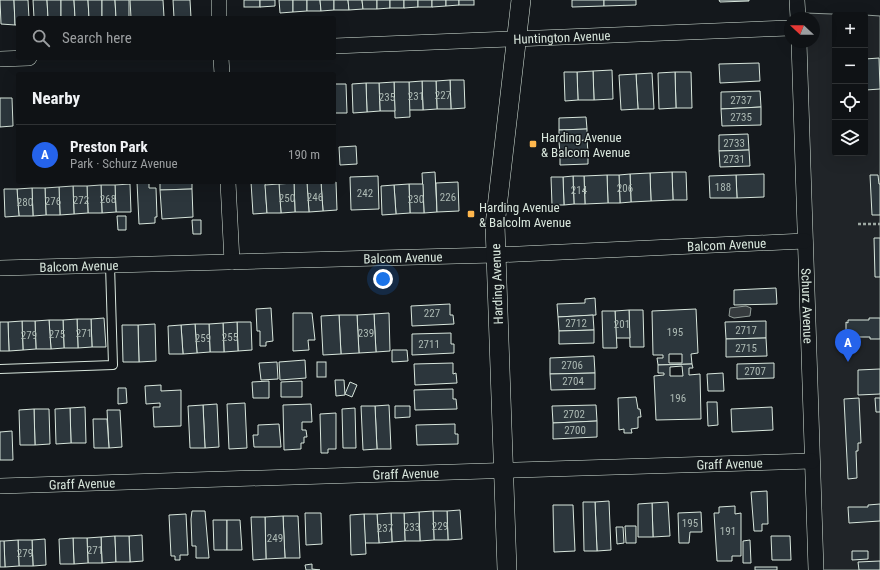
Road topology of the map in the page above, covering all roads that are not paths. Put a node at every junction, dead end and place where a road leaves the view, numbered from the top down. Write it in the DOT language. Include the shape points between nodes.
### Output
graph roads {
  1 [pos="219,0"];
  2 [pos="521,0"];
  3 [pos="797,0"];
  4 [pos="798,12"];
  5 [pos="219,16"];
  6 [pos="784,28"];
  7 [pos="516,39"];
  8 [pos="336,46"];
  9 [pos="799,48"];
  10 [pos="16,58"];
  11 [pos="0,59"];
  12 [pos="221,60"];
  13 [pos="222,72"];
  14 [pos="228,184"];
  15 [pos="805,241"];
  16 [pos="495,255"];
  17 [pos="232,262"];
  18 [pos="110,265"];
  19 [pos="0,268"];
  20 [pos="0,369"];
  21 [pos="812,461"];
  22 [pos="504,471"];
  23 [pos="0,486"];
  24 [pos="507,570"];
  25 [pos="816,570"];
  1 -- 5 [label="street"];
  2 -- 7 [label="street, Harding Avenue"];
  3 -- 4 [label="street"];
  6 -- 7 [label="street, Huntington Avenue"];
  7 -- 8 [label="street, Huntington Avenue"];
  7 -- 16 [label="street, Harding Avenue" via="496,215"];
  9 -- 15 [label="street, Schurz Avenue"];
  10 -- 11 [label="street"];
  12 -- 13 [label="street"];
  14 -- 17 [label="street"];
  15 -- 16 [label="street, Balcom Avenue"];
  15 -- 21 [label="street, Schurz Avenue"];
  16 -- 17 [label="street, Balcom Avenue"];
  16 -- 22 [label="street, Harding Avenue"];
  17 -- 18 [label="street, Balcom Avenue"];
  18 -- 19 [label="street, Balcom Avenue"];
  18 -- 20 [label="lane" via="113,365"];
  21 -- 22 [label="street, Graff Avenue"];
  21 -- 25 [label="street, Schurz Avenue"];
  22 -- 23 [label="street, Graff Avenue"];
  22 -- 24 [label="street, Harding Avenue"];
}
